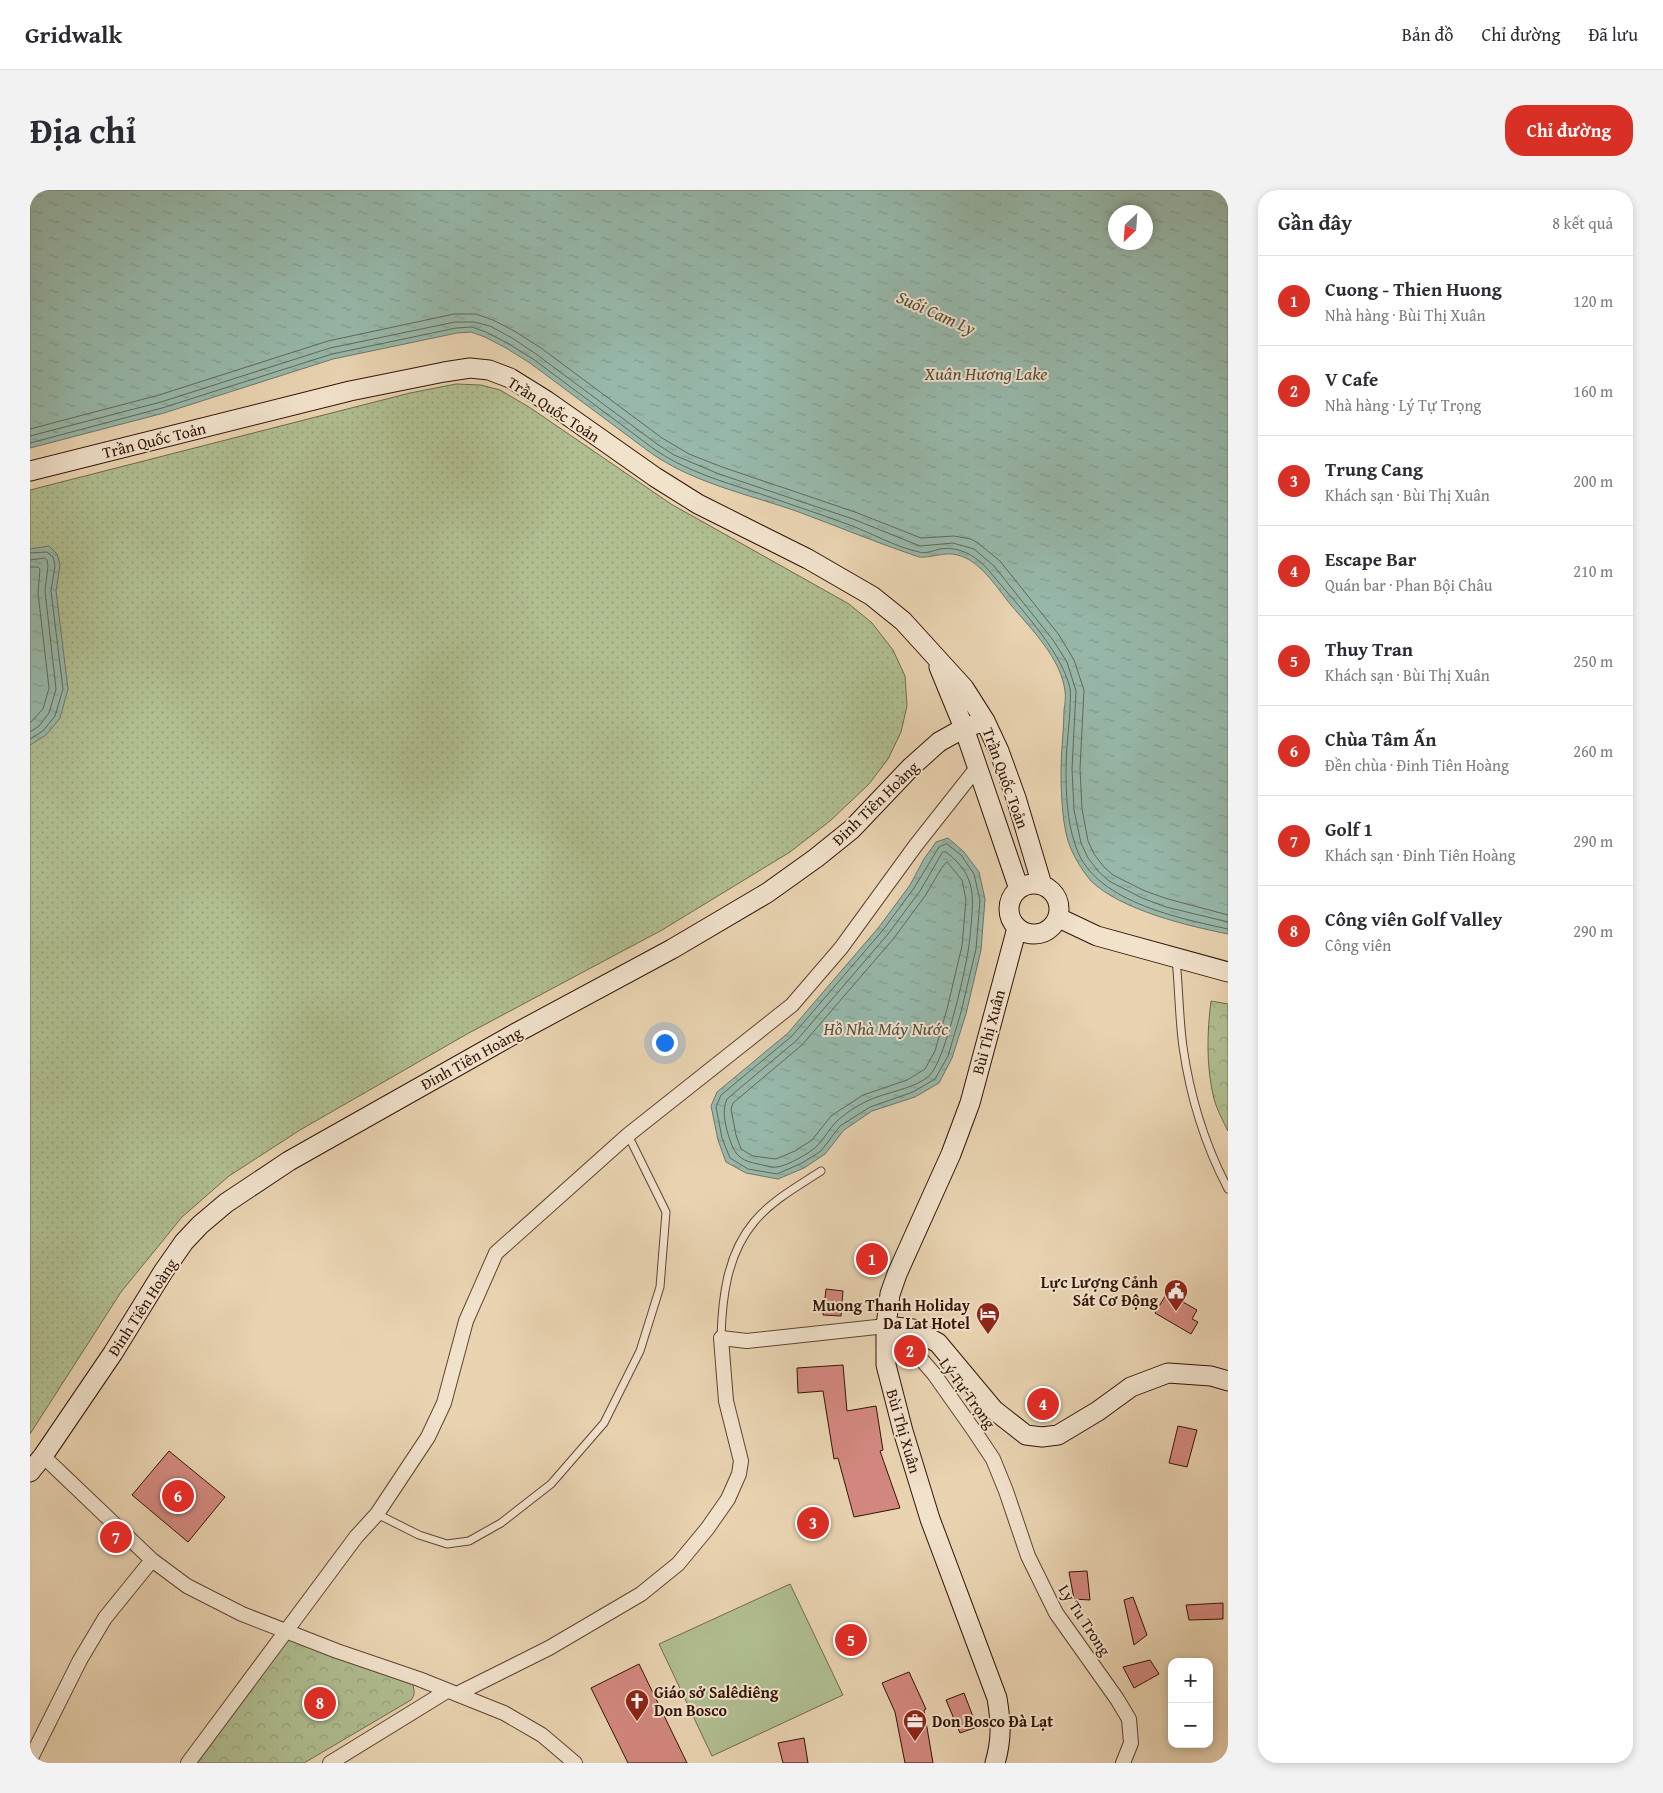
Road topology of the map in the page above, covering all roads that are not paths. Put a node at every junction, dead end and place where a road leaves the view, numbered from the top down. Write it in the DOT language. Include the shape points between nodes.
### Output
graph roads {
  1 [pos="30,471"];
  2 [pos="935,657"];
  3 [pos="985,721"];
  4 [pos="964,728"];
  5 [pos="976,769"];
  6 [pos="1042,885"];
  7 [pos="1019,889"];
  8 [pos="1058,918"];
  9 [pos="1017,928"];
  10 [pos="1176,958"];
  11 [pos="1228,972"];
  12 [pos="628,1136"];
  13 [pos="821,1171"];
  14 [pos="1228,1189"];
  15 [pos="886,1326"];
  16 [pos="721,1338"];
  17 [pos="1228,1381"];
  18 [pos="42,1456"];
  19 [pos="30,1472"];
  20 [pos="377,1514"];
  21 [pos="152,1560"];
  22 [pos="286,1631"];
  23 [pos="452,1692"];
  24 [pos="30,1760"];
  25 [pos="188,1763"];
  26 [pos="330,1763"];
  27 [pos="575,1763"];
  28 [pos="995,1763"];
  29 [pos="1123,1763"];
  1 -- 2 [label="main road, Trần Quốc Toản" via="350,391 470,368 489,370 510,378 547,401 698,504 808,559 872,596 903,621"];
  2 -- 3 [label="main road, Trần Quốc Toản" via="964,688"];
  2 -- 4 [label="main road, Trần Quốc Toản"];
  3 -- 4 [label="main road, Đinh Tiên Hoàng"];
  3 -- 6 [label="main road, Trần Quốc Toản" via="1016,798"];
  4 -- 5 [label="main road, Trần Quốc Toản"];
  4 -- 18 [label="main road, Đinh Tiên Hoàng" via="939,742 911,767 852,829 767,893 289,1161 226,1203 184,1242"];
  5 -- 7 [label="main road, Trần Quốc Toản"];
  5 -- 12 [label="street" via="841,948 792,1005"];
  6 -- 7 [label="main road" via="1033,884"];
  6 -- 8 [label="main road" via="1056,896"];
  7 -- 9 [label="main road" via="1009,903 1009,912"];
  8 -- 9 [label="main road" via="1054,926 1039,934"];
  8 -- 10 [label="main road" via="1097,936"];
  9 -- 15 [label="main road, Bùi Thị Xuân" via="970,1103 951,1154 897,1274 890,1294"];
  10 -- 11 [label="main road"];
  10 -- 14 [label="lane" via="1183,1046 1194,1104"];
  12 -- 20 [label="street" via="496,1253 466,1321 444,1403 428,1437"];
  12 -- 20 [label="lane" via="666,1212 660,1287 640,1351 604,1422 551,1484 501,1523 469,1541 447,1544 419,1535"];
  13 -- 16 [label="lane" via="760,1215 745,1234 731,1264 722,1307"];
  15 -- 16 [label="street" via="747,1341"];
  15 -- 17 [label="main road" via="913,1329 938,1343 994,1410 1026,1435 1058,1435 1131,1387 1168,1373 1211,1376"];
  15 -- 28 [label="main road, Bùi Thị Xuân" via="886,1364 903,1432 930,1519 997,1698 1001,1720"];
  15 -- 29 [label="street, Lý Tự Trọng" via="934,1374 993,1459 1028,1556 1056,1613 1129,1719 1131,1743"];
  16 -- 23 [label="street" via="726,1401 742,1461 728,1499 706,1529 678,1564 640,1594 549,1648"];
  18 -- 19 [label="main road, Đinh Tiên Hoàng"];
  18 -- 21 [label="street"];
  20 -- 22 [label="street"];
  21 -- 22 [label="street" via="187,1586 242,1614"];
  21 -- 24 [label="street" via="105,1618"];
  22 -- 23 [label="street"];
  22 -- 25 [label="street"];
  23 -- 26 [label="street"];
  23 -- 27 [label="street" via="504,1713 542,1735"];
}
